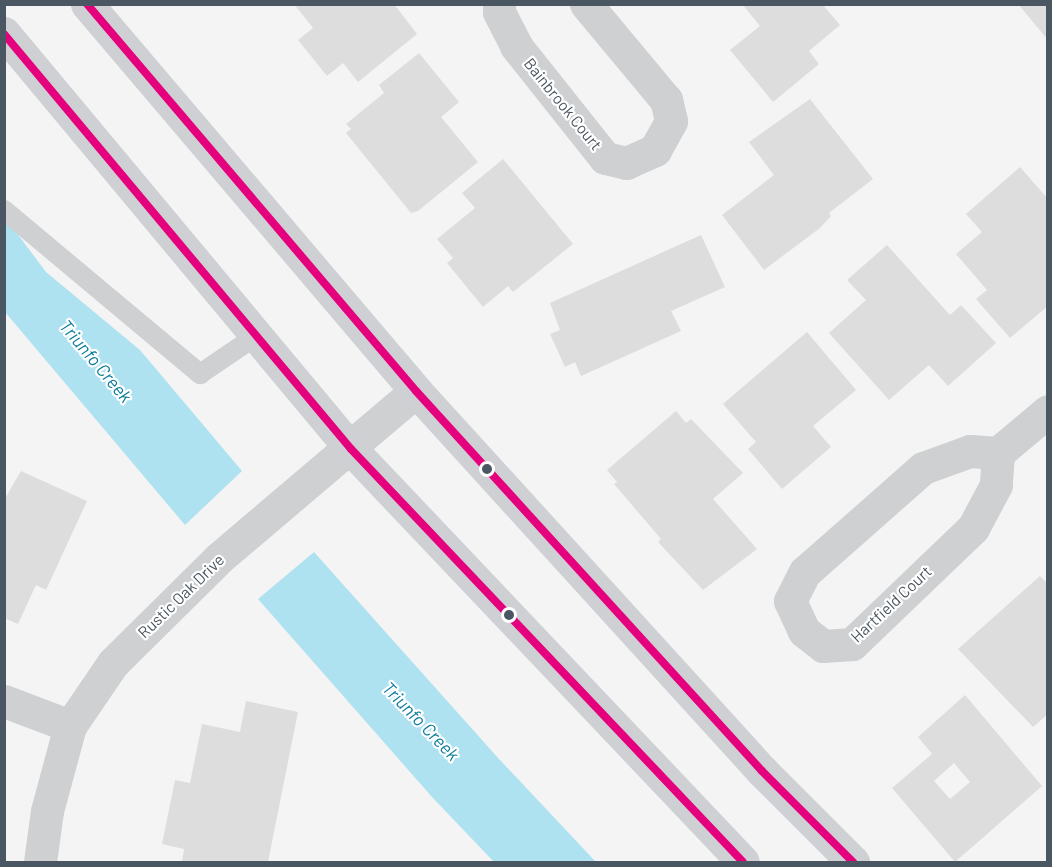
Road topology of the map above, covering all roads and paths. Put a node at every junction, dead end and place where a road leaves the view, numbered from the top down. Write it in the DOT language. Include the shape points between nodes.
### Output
graph roads {
  1 [pos="87,4"];
  2 [pos="499,4"];
  3 [pos="586,4"];
  4 [pos="4,33"];
  5 [pos="4,210"];
  6 [pos="256,336"];
  7 [pos="416,392"];
  8 [pos="1047,411"];
  9 [pos="351,449"];
  10 [pos="998,453"];
  11 [pos="4,701"];
  12 [pos="69,726"];
  13 [pos="40,862"];
  14 [pos="743,862"];
  15 [pos="853,862"];
  1 -- 7 [label="street"];
  2 -- 3 [label="street, Bainbrook Court" via="499,12 516,46 606,158 626,163 655,150 671,121 666,100"];
  4 -- 6 [label="street"];
  5 -- 6 [label="lane" via="200,374"];
  6 -- 9 [label="street"];
  7 -- 9 [label="street, Rustic Oak Drive"];
  7 -- 15 [label="street" via="762,771"];
  8 -- 10 [label="street"];
  9 -- 12 [label="street, Rustic Oak Drive" via="219,558 113,663"];
  9 -- 14 [label="street"];
  10 -- 10 [label="street, Hartfield Court" via="970,451 923,468 805,572 790,601 804,631 823,646 852,644 973,528 996,485"];
  11 -- 12 [label="street"];
  12 -- 13 [label="street, Rustic Oak Drive" via="47,811"];
}
